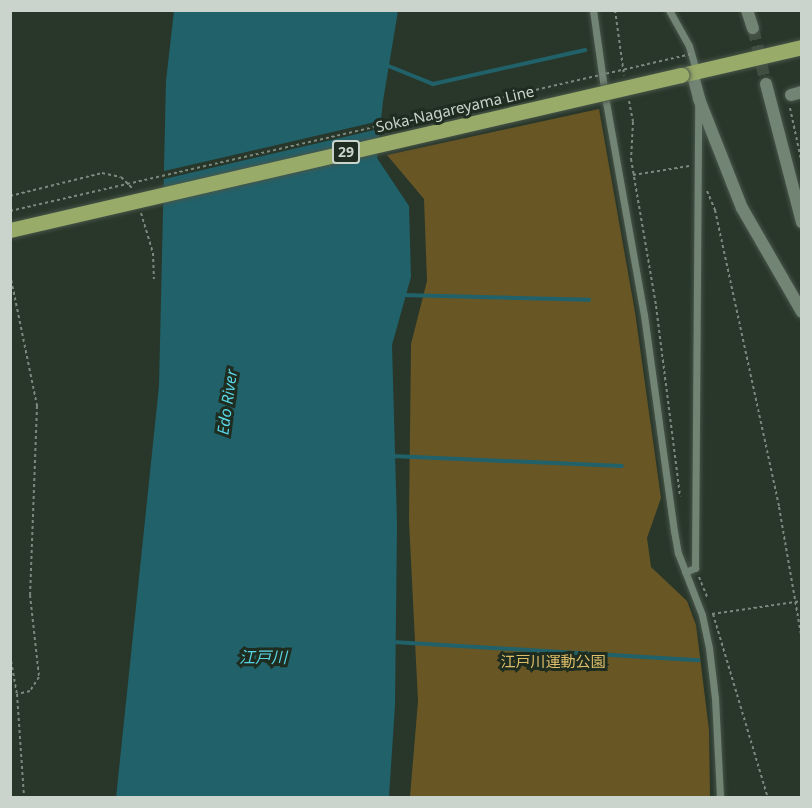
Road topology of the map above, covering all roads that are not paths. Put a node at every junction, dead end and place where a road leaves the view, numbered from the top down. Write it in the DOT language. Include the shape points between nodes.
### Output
graph roads {
  1 [pos="593,10"];
  2 [pos="669,10"];
  3 [pos="747,10"];
  4 [pos="753,28"];
  5 [pos="801,47"];
  6 [pos="690,73"];
  7 [pos="766,84"];
  8 [pos="699,99"];
  9 [pos="801,222"];
  10 [pos="10,230"];
  11 [pos="801,312"];
  12 [pos="685,572"];
  13 [pos="720,798"];
  1 -- 12 [label="lane" via="644,315 674,531"];
  2 -- 6 [label="lane" via="691,54"];
  3 -- 4 [label="street"];
  5 -- 6 [label="main road, Soka-Nagareyama Line / 29"];
  6 -- 8 [label="street"];
  6 -- 10 [label="main road, Soka-Nagareyama Line / 29, bridge"];
  7 -- 9 [label="street"];
  8 -- 11 [label="street" via="742,208"];
  8 -- 12 [label="lane" via="695,568"];
  12 -- 13 [label="lane" via="702,615 709,648"];
}
